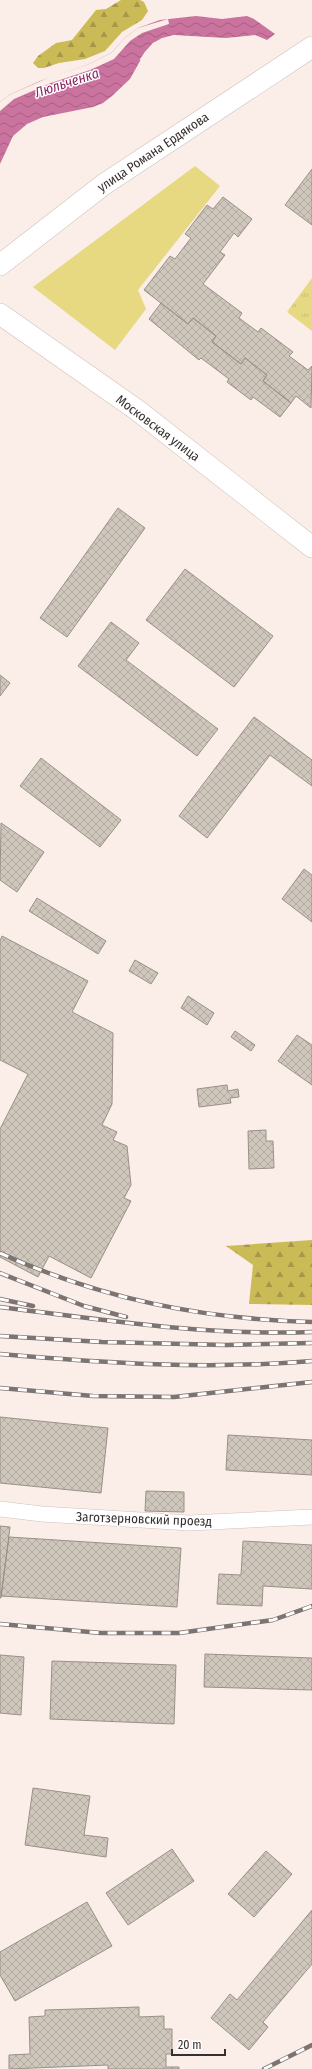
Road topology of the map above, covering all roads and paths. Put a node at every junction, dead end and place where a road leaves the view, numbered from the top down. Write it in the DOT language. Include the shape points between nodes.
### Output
graph roads {
  1 [pos="312,47"];
  2 [pos="0,265"];
  3 [pos="0,314"];
  4 [pos="312,547"];
  5 [pos="0,1509"];
  6 [pos="312,1517"];
  1 -- 2 [label="main road, улица Романа Ердякова" via="103,185"];
  3 -- 4 [label="main road, Московская улица" via="137,410"];
  5 -- 6 [label="street, Заготзерновский проезд" via="190,1523"];
}
